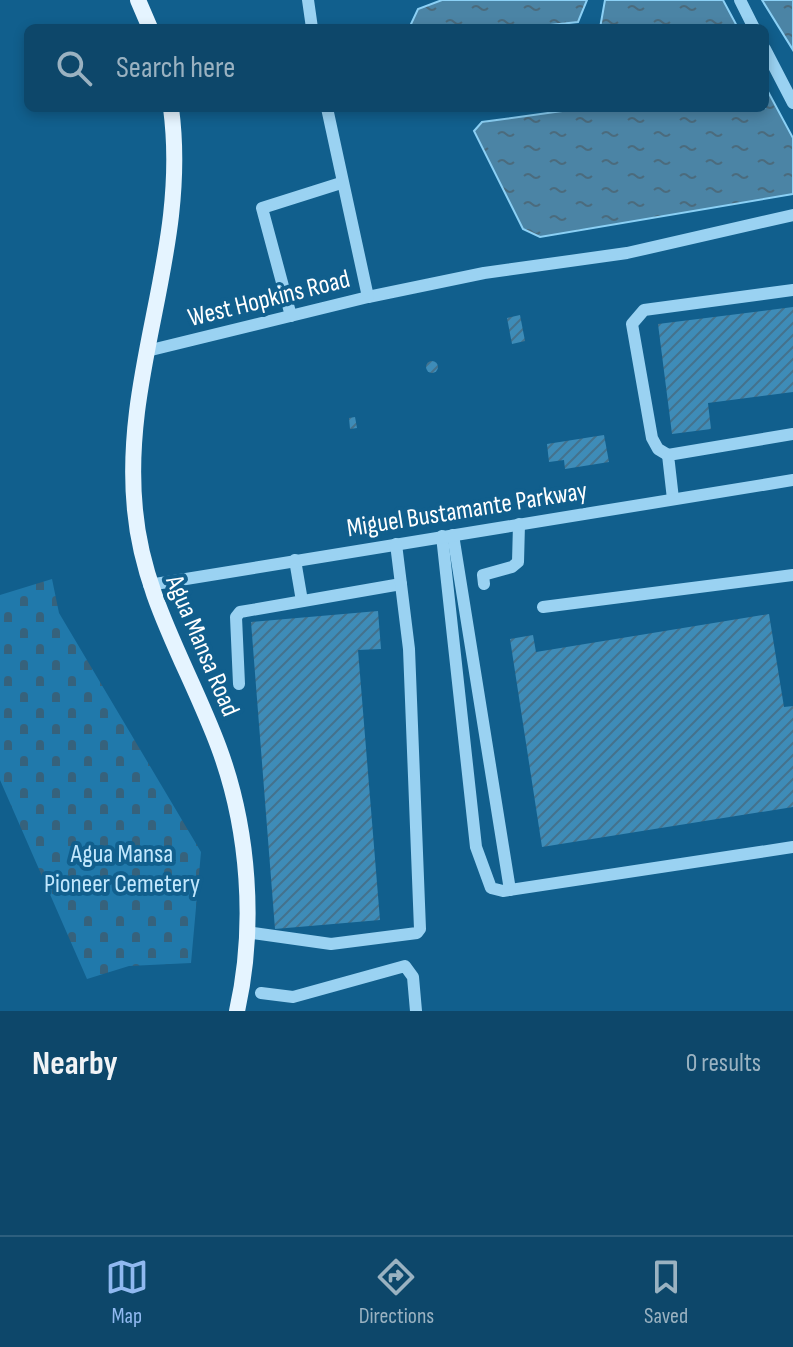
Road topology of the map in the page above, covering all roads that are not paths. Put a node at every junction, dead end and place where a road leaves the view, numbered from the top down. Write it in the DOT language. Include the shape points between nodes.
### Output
graph roads {
  1 [pos="138,0"];
  2 [pos="308,0"];
  3 [pos="740,0"];
  4 [pos="148,24"];
  5 [pos="311,24"];
  6 [pos="752,24"];
  7 [pos="769,57"];
  8 [pos="793,103"];
  9 [pos="171,112"];
  10 [pos="328,112"];
  11 [pos="340,177"];
  12 [pos="793,215"];
  13 [pos="793,290"];
  14 [pos="368,297"];
  15 [pos="291,316"];
  16 [pos="147,351"];
  17 [pos="793,434"];
  18 [pos="668,455"];
  19 [pos="793,480"];
  20 [pos="673,499"];
  21 [pos="519,524"];
  22 [pos="447,536"];
  23 [pos="396,544"];
  24 [pos="295,560"];
  25 [pos="793,575"];
  26 [pos="401,584"];
  27 [pos="484,584"];
  28 [pos="149,585"];
  29 [pos="302,601"];
  30 [pos="543,607"];
  31 [pos="239,684"];
  32 [pos="793,847"];
  33 [pos="510,890"];
  34 [pos="246,932"];
  35 [pos="261,993"];
  36 [pos="237,1011"];
  37 [pos="416,1011"];
  1 -- 4 [label="main road"];
  2 -- 5 [label="street"];
  3 -- 6 [label="street"];
  7 -- 8 [label="street"];
  9 -- 16 [label="main road, Agua Mansa Road" via="176,187"];
  10 -- 11 [label="street, West Hopkins Road"];
  11 -- 14 [label="street, West Hopkins Road"];
  11 -- 15 [label="street" via="262,208"];
  12 -- 14 [label="street" via="627,253 484,273"];
  13 -- 18 [label="street" via="644,310 636,317 632,324 652,438"];
  14 -- 15 [label="street, West Hopkins Road"];
  15 -- 16 [label="street, West Hopkins Road"];
  16 -- 28 [label="main road, Agua Mansa Road" via="133,465 139,543"];
  17 -- 18 [label="street"];
  18 -- 20 [label="street"];
  19 -- 20 [label="street, Miguel Bustamante Parkway"];
  20 -- 21 [label="street, Miguel Bustamante Parkway"];
  21 -- 22 [label="street, Miguel Bustamante Parkway"];
  21 -- 27 [label="street" via="518,562 483,575"];
  22 -- 23 [label="street, Miguel Bustamante Parkway"];
  22 -- 33 [label="street"];
  22 -- 33 [label="street" via="479,860 491,888"];
  23 -- 24 [label="street, Miguel Bustamante Parkway"];
  23 -- 26 [label="street"];
  24 -- 28 [label="street, Miguel Bustamante Parkway"];
  24 -- 29 [label="street"];
  25 -- 30 [label="street"];
  26 -- 29 [label="street"];
  26 -- 34 [label="street" via="409,649 420,929 331,944"];
  28 -- 34 [label="main road, Agua Mansa Road" via="228,777 241,837"];
  29 -- 31 [label="street" via="237,615"];
  32 -- 33 [label="street"];
  34 -- 36 [label="main road, Agua Mansa Road"];
  35 -- 37 [label="street" via="293,997 405,966 413,977"];
}
